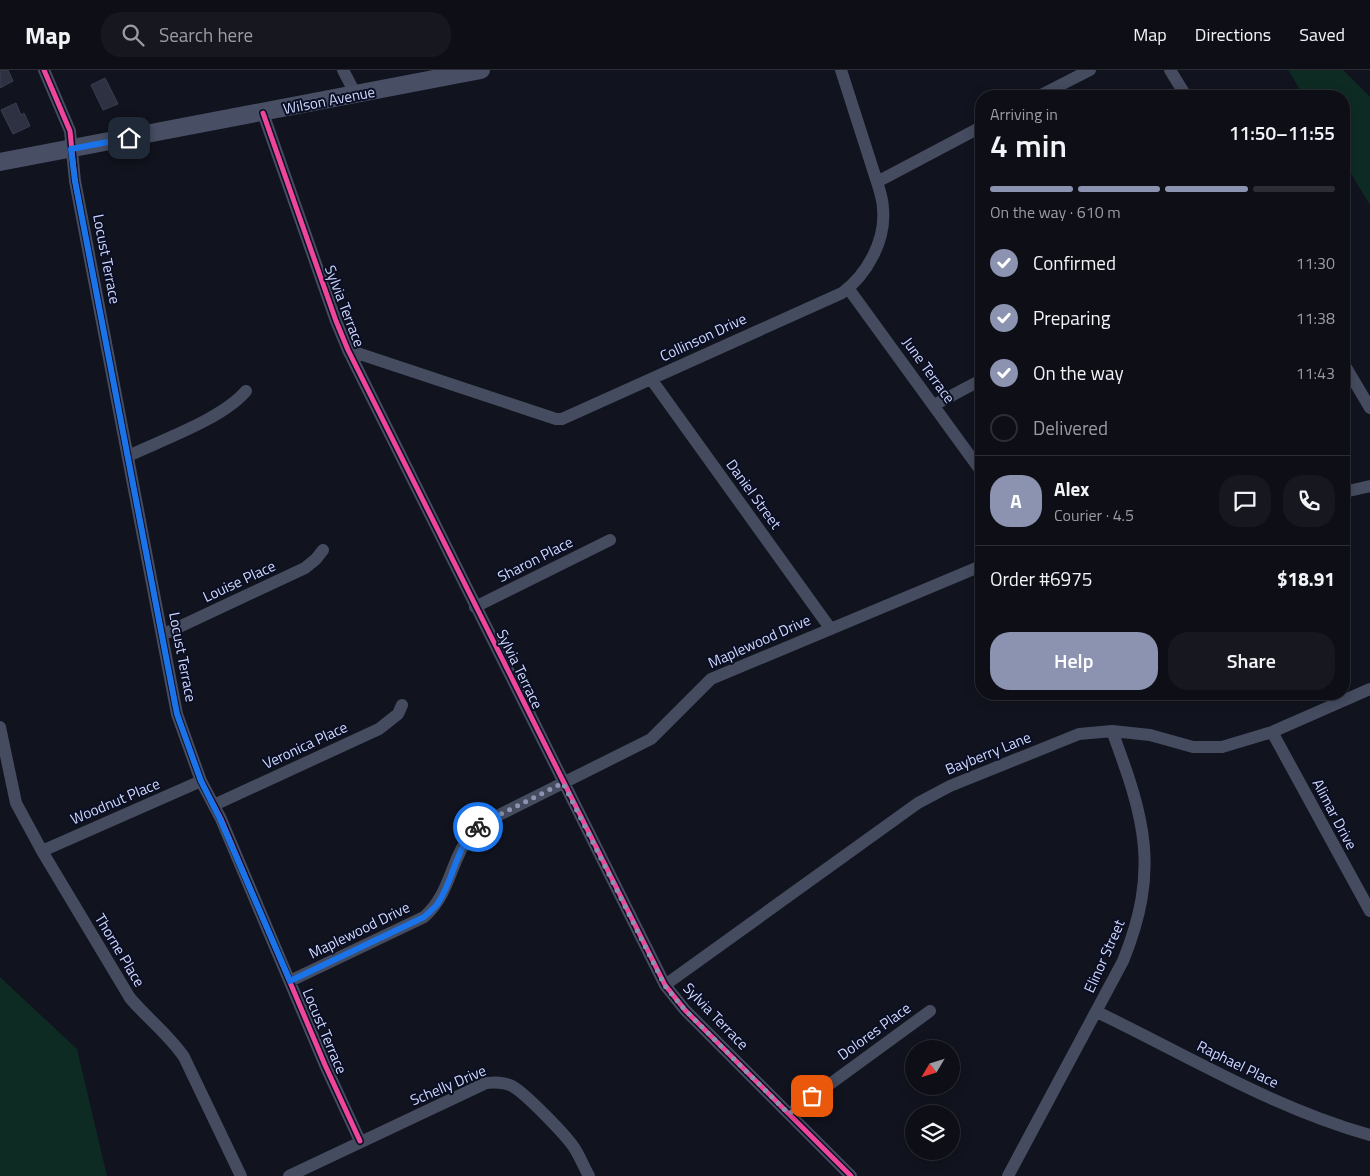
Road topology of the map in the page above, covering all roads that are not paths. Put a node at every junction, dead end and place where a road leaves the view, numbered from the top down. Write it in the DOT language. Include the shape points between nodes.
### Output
graph roads {
  1 [pos="44,70"];
  2 [pos="343,70"];
  3 [pos="480,70"];
  4 [pos="840,70"];
  5 [pos="1090,70"];
  6 [pos="1170,70"];
  7 [pos="1066,75"];
  8 [pos="1047,90"];
  9 [pos="1182,90"];
  10 [pos="356,95"];
  11 [pos="263,113"];
  12 [pos="975,131"];
  13 [pos="71,149"];
  14 [pos="0,162"];
  15 [pos="877,182"];
  16 [pos="848,288"];
  17 [pos="348,350"];
  18 [pos="1350,374"];
  19 [pos="651,379"];
  20 [pos="975,383"];
  21 [pos="246,391"];
  22 [pos="934,405"];
  23 [pos="1370,408"];
  24 [pos="128,456"];
  25 [pos="975,463"];
  26 [pos="1370,486"];
  27 [pos="1350,491"];
  28 [pos="610,540"];
  29 [pos="324,550"];
  30 [pos="975,568"];
  31 [pos="475,607"];
  32 [pos="830,628"];
  33 [pos="162,635"];
  34 [pos="1370,689"];
  35 [pos="1350,698"];
  36 [pos="1345,700"];
  37 [pos="402,706"];
  38 [pos="0,727"];
  39 [pos="1112,731"];
  40 [pos="1272,732"];
  41 [pos="201,781"];
  42 [pos="563,783"];
  43 [pos="214,805"];
  44 [pos="42,851"];
  45 [pos="1370,911"];
  46 [pos="290,981"];
  47 [pos="665,986"];
  48 [pos="930,1011"];
  49 [pos="1097,1012"];
  50 [pos="789,1114"];
  51 [pos="1370,1135"];
  52 [pos="360,1141"];
  53 [pos="240,1176"];
  54 [pos="289,1176"];
  55 [pos="589,1176"];
  56 [pos="851,1176"];
  57 [pos="1008,1176"];
  1 -- 13 [label="street, Locust Terrace" via="68,121"];
  2 -- 10 [label="street"];
  3 -- 10 [label="street, Wilson Avenue"];
  4 -- 15 [label="street, Collinson Drive"];
  5 -- 7 [label="street"];
  6 -- 9 [label="street"];
  7 -- 8 [label="street"];
  10 -- 11 [label="street, Wilson Avenue"];
  11 -- 13 [label="street, Wilson Avenue"];
  11 -- 17 [label="street, Sylvia Terrace"];
  12 -- 15 [label="street"];
  13 -- 14 [label="street, Wilson Avenue"];
  13 -- 24 [label="street, Locust Terrace"];
  15 -- 16 [label="street, Collinson Drive" via="883,209 882,230 868,264"];
  16 -- 19 [label="street, Collinson Drive"];
  16 -- 22 [label="street, June Terrace"];
  17 -- 19 [label="street, Collinson Drive" via="556,419"];
  17 -- 31 [label="street, Sylvia Terrace"];
  18 -- 23 [label="street"];
  19 -- 32 [label="street, Daniel Street"];
  20 -- 22 [label="street"];
  21 -- 24 [label="street" via="217,414"];
  22 -- 25 [label="street, June Terrace"];
  24 -- 33 [label="street, Locust Terrace"];
  26 -- 27 [label="street"];
  28 -- 31 [label="street, Sharon Place"];
  29 -- 33 [label="street, Louise Place" via="305,568"];
  30 -- 32 [label="street, Maplewood Drive"];
  31 -- 42 [label="street, Sylvia Terrace"];
  32 -- 42 [label="street, Maplewood Drive" via="711,678 651,739"];
  33 -- 41 [label="street, Locust Terrace" via="177,714"];
  34 -- 35 [label="street, Bayberry Lane"];
  36 -- 40 [label="street, Bayberry Lane"];
  37 -- 43 [label="street, Veronica Place" via="398,714 378,728"];
  38 -- 44 [label="street, Thorne Place" via="16,803"];
  39 -- 40 [label="street, Bayberry Lane" via="1150,735 1206,748"];
  39 -- 47 [label="street, Bayberry Lane" via="1079,734 933,794"];
  39 -- 49 [label="street, Elinor Street" via="1139,810 1145,846 1145,875 1135,932"];
  40 -- 45 [label="street, Alimar Drive"];
  41 -- 43 [label="street, Locust Terrace"];
  41 -- 44 [label="street, Woodnut Place"];
  42 -- 46 [label="street, Maplewood Drive" via="476,828 463,847 438,903 424,917"];
  42 -- 47 [label="street, Sylvia Terrace"];
  43 -- 46 [label="street, Locust Terrace"];
  44 -- 53 [label="street, Thorne Place" via="130,998 174,1042 184,1057"];
  46 -- 52 [label="street, Locust Terrace"];
  47 -- 50 [label="street, Sylvia Terrace"];
  48 -- 50 [label="street, Dolores Place"];
  49 -- 51 [label="street, Raphael Place" via="1257,1093"];
  49 -- 57 [label="street, Elinor Street"];
  50 -- 56 [label="street, Sylvia Terrace"];
  52 -- 54 [label="street, Schelly Drive"];
  52 -- 55 [label="street, Schelly Drive" via="486,1084 498,1082 518,1090 552,1123 575,1148"];
}
